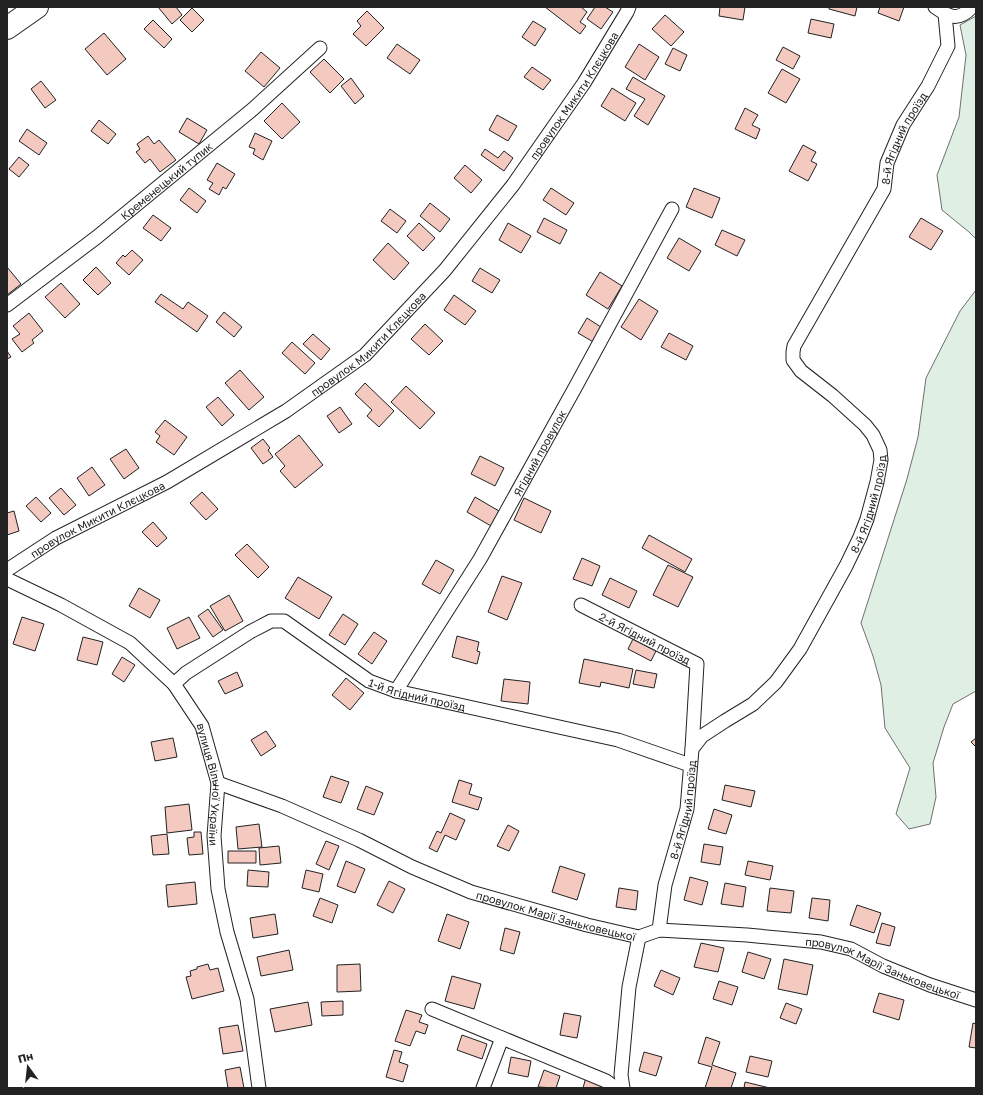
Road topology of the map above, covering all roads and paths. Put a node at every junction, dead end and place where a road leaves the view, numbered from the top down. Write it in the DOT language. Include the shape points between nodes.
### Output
graph roads {
  1 [pos="37,7"];
  2 [pos="628,7"];
  3 [pos="972,7"];
  4 [pos="940,11"];
  5 [pos="7,28"];
  6 [pos="320,48"];
  7 [pos="672,209"];
  8 [pos="7,305"];
  9 [pos="7,570"];
  10 [pos="7,579"];
  11 [pos="581,605"];
  12 [pos="174,684"];
  13 [pos="396,691"];
  14 [pos="692,749"];
  15 [pos="690,765"];
  16 [pos="218,784"];
  17 [pos="659,930"];
  18 [pos="639,937"];
  19 [pos="976,1000"];
  20 [pos="432,1009"];
  21 [pos="502,1038"];
  22 [pos="259,1088"];
  23 [pos="483,1088"];
  24 [pos="615,1088"];
  25 [pos="623,1088"];
  1 -- 5 [label="highway"];
  2 -- 9 [label="street, провулок Микити Клєцкова" via="584,83 512,186 445,270 365,355 280,415 168,482 56,538"];
  3 -- 4 [label="street" via="964,14 952,17"];
  4 -- 14 [label="street, 8-й Ягідний проїзд" via="948,46 928,86 903,125 887,164 884,189 792,352 793,360 801,371 865,425 880,450 877,482 867,519 846,566 800,649 776,682 753,704 702,736"];
  6 -- 8 [label="street, Кременецький тупик" via="253,109 104,232"];
  7 -- 13 [label="street, Ягідний провулок" via="480,559"];
  10 -- 12 [label="street, вулиця Вільної України" via="130,643"];
  11 -- 14 [label="street, 2-й Ягідний проїзд" via="697,664"];
  12 -- 13 [label="street, 1-й Ягідний проїзд" via="186,673 250,632 271,621 284,621 369,681"];
  12 -- 16 [label="street, вулиця Вільної України" via="202,726"];
  13 -- 15 [label="street, 1-й Ягідний проїзд" via="618,740"];
  14 -- 15 [label="street, 8-й Ягідний проїзд"];
  15 -- 17 [label="street, 8-й Ягідний проїзд" via="687,809 665,885"];
  16 -- 18 [label="street, провулок Марії Заньковецької" via="282,806 471,892"];
  16 -- 22 [label="street, вулиця Вільної України" via="214,836 218,889 227,932 247,999"];
  17 -- 18 [label="street, провулок Марії Заньковецької"];
  17 -- 19 [label="street, провулок Марії Заньковецької" via="821,942 851,950 916,980"];
  18 -- 25 [label="street" via="629,987 621,1075"];
  20 -- 21 [label="street"];
  21 -- 23 [label="street"];
  21 -- 24 [label="street" via="606,1081"];
}
